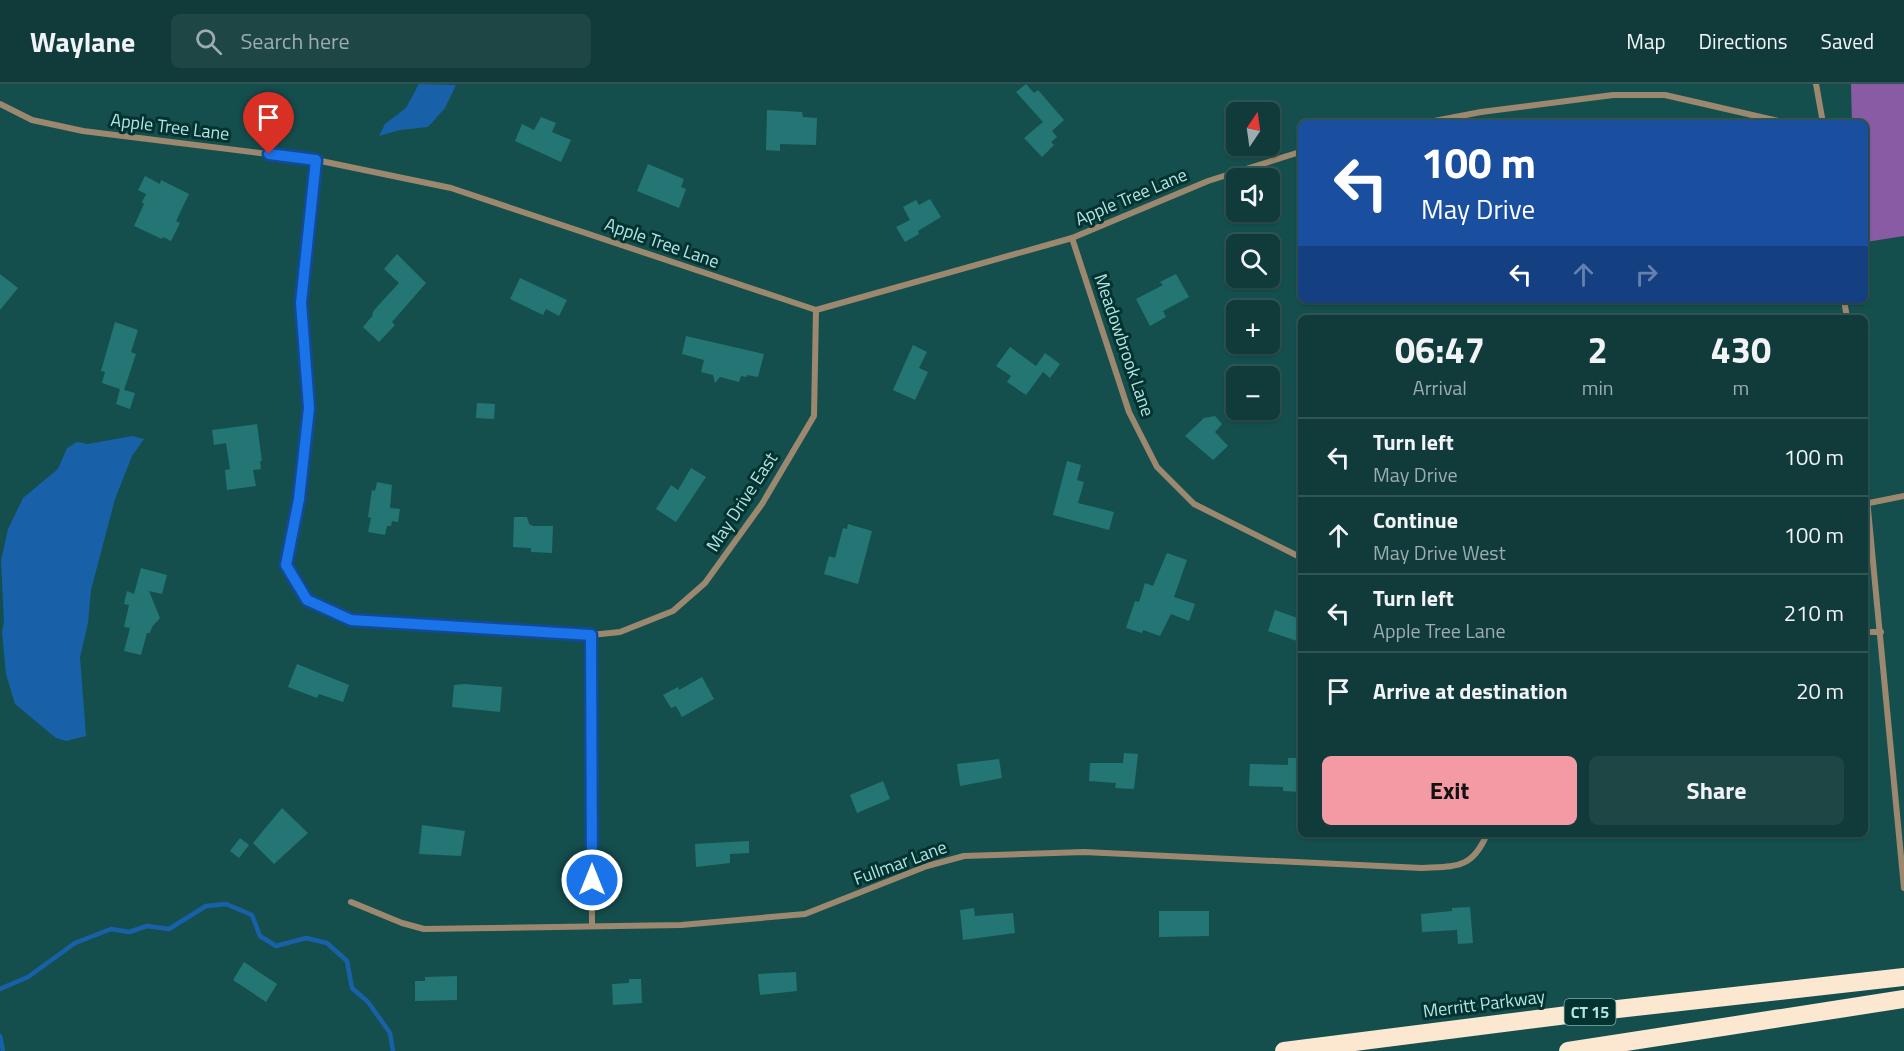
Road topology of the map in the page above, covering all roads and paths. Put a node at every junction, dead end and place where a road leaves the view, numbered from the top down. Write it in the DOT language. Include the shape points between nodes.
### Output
graph roads {
  1 [pos="1816,84"];
  2 [pos="0,105"];
  3 [pos="1440,120"];
  4 [pos="1774,120"];
  5 [pos="1822,120"];
  6 [pos="1298,153"];
  7 [pos="316,160"];
  8 [pos="1072,238"];
  9 [pos="816,310"];
  10 [pos="1868,496"];
  11 [pos="1904,496"];
  12 [pos="1869,503"];
  13 [pos="1298,556"];
  14 [pos="1868,632"];
  15 [pos="1881,632"];
  16 [pos="591,635"];
  17 [pos="1486,837"];
  18 [pos="1904,888"];
  19 [pos="351,902"];
  20 [pos="592,925"];
  21 [pos="1904,977"];
  22 [pos="1904,999"];
  23 [pos="1284,1051"];
  24 [pos="1568,1051"];
  1 -- 5 [label="street"];
  2 -- 7 [label="street, Apple Tree Lane" via="32,120 82,131"];
  3 -- 4 [label="street" via="1613,95 1665,94"];
  6 -- 8 [label="street, Apple Tree Lane" via="1208,181"];
  7 -- 9 [label="street, Apple Tree Lane" via="451,188"];
  7 -- 16 [label="street, May Drive East" via="301,303 309,408 299,499 286,565 307,600 351,620"];
  8 -- 9 [label="street, Apple Tree Lane"];
  8 -- 13 [label="street, Meadowbrook Lane" via="1129,412 1157,467 1194,504"];
  9 -- 16 [label="street, May Drive East" via="814,416 762,504 705,583 673,610 620,632"];
  10 -- 12 [label="street"];
  11 -- 12 [label="street"];
  12 -- 15 [label="street"];
  14 -- 15 [label="street"];
  15 -- 18 [label="street"];
  16 -- 20 [label="street"];
  17 -- 20 [label="street, Fullmar Lane" via="1479,852 1459,866 1422,868 1084,852 964,856 927,866 805,914 681,926"];
  19 -- 20 [label="street, Fullmar Lane" via="424,929"];
  21 -- 23 [label="highway, Merritt Parkway / CT 15"];
  22 -- 24 [label="highway, CT 15"];
}
